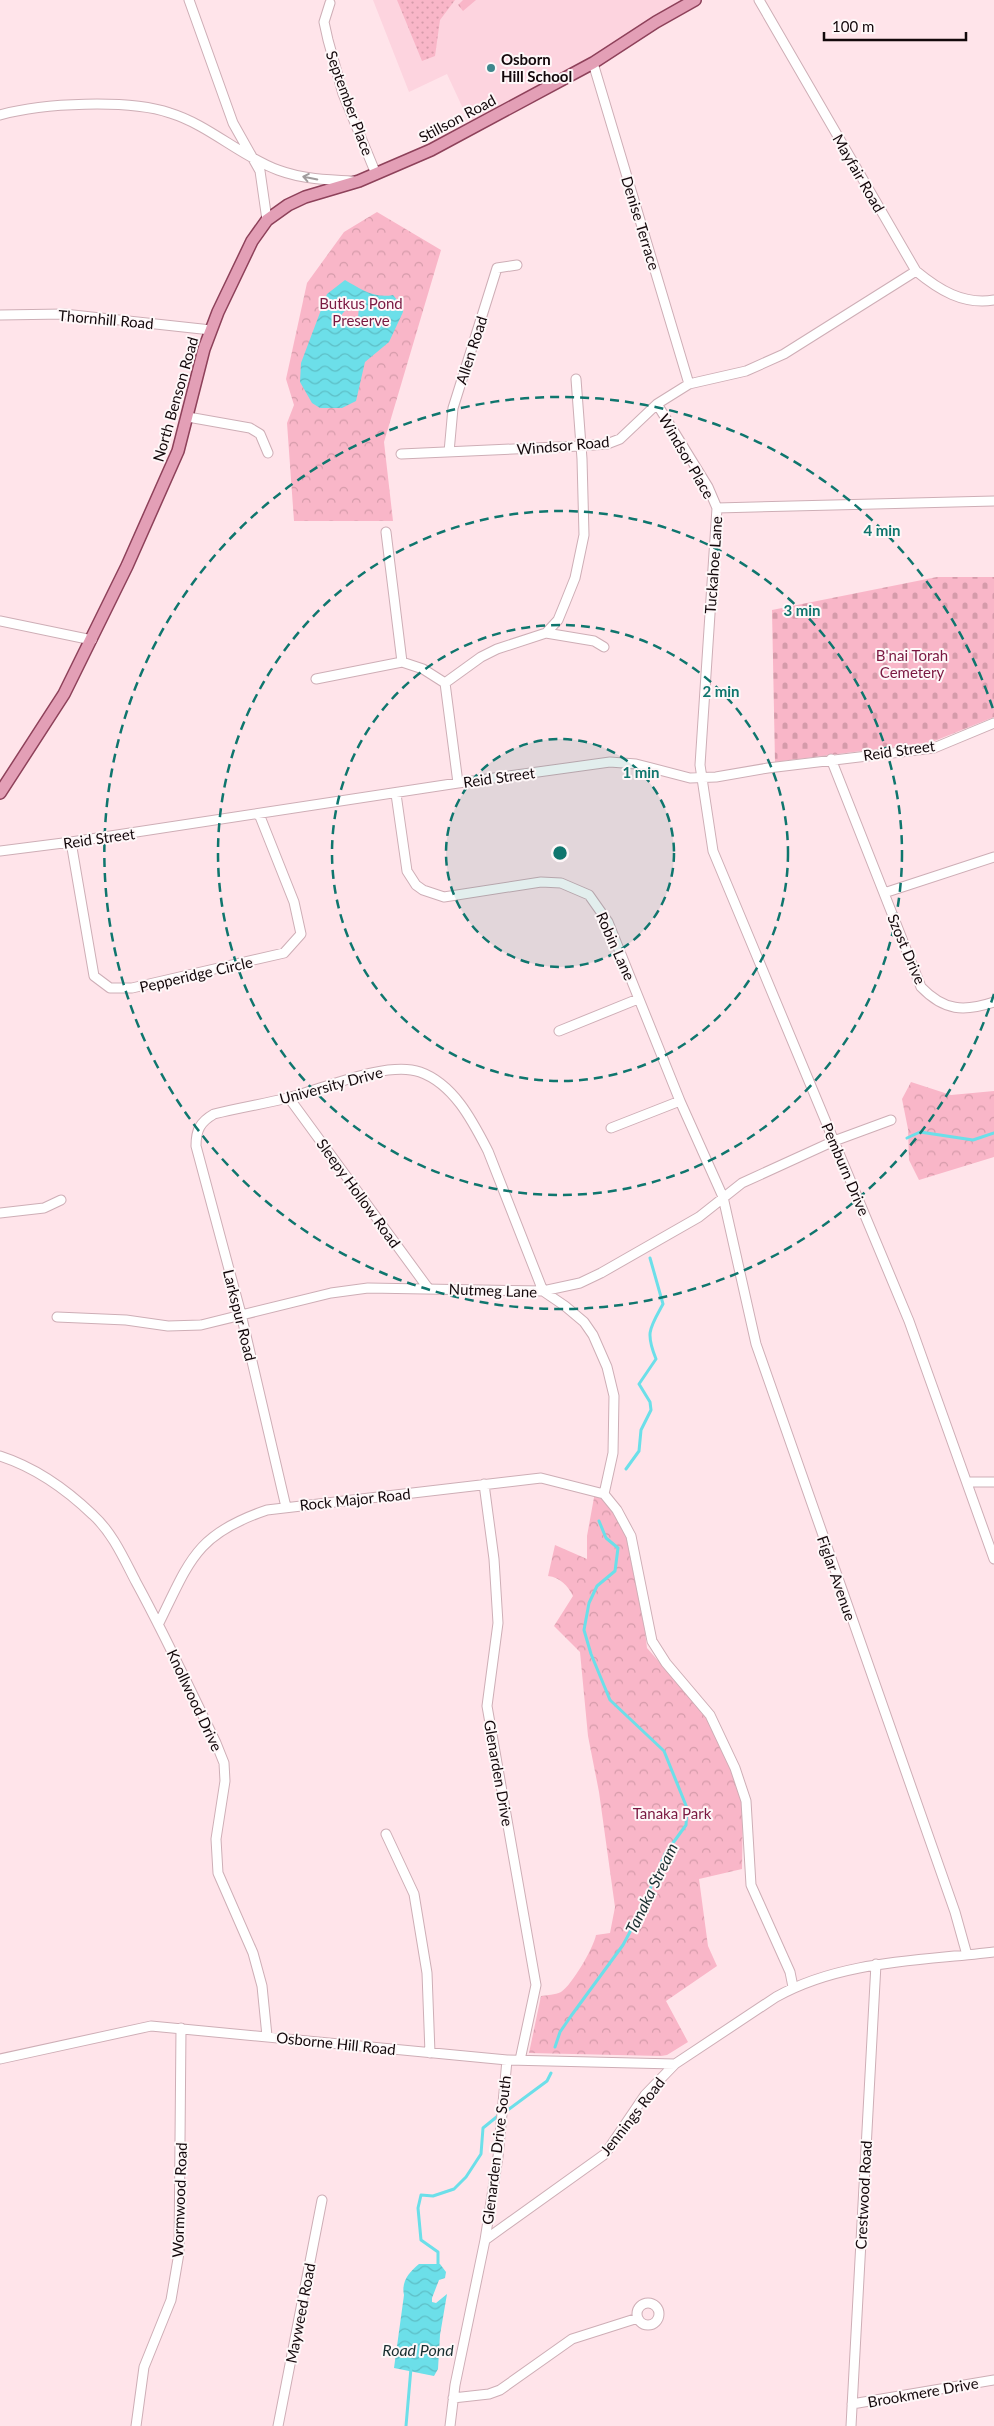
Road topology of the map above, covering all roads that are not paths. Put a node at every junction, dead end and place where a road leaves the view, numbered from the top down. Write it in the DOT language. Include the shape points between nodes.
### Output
graph roads {
  1 [pos="189,0"];
  2 [pos="695,0"];
  3 [pos="759,0"];
  4 [pos="330,3"];
  5 [pos="593,63"];
  6 [pos="0,115"];
  7 [pos="251,156"];
  8 [pos="376,174"];
  9 [pos="358,181"];
  10 [pos="267,220"];
  11 [pos="517,265"];
  12 [pos="916,271"];
  13 [pos="994,300"];
  14 [pos="0,315"];
  15 [pos="211,330"];
  16 [pos="576,379"];
  17 [pos="689,384"];
  18 [pos="657,404"];
  19 [pos="188,417"];
  20 [pos="580,446"];
  21 [pos="449,452"];
  22 [pos="268,453"];
  23 [pos="401,454"];
  24 [pos="994,501"];
  25 [pos="717,508"];
  26 [pos="386,532"];
  27 [pos="0,621"];
  28 [pos="546,633"];
  29 [pos="92,640"];
  30 [pos="604,647"];
  31 [pos="402,662"];
  32 [pos="316,679"];
  33 [pos="445,683"];
  34 [pos="994,723"];
  35 [pos="831,759"];
  36 [pos="702,778"];
  37 [pos="458,783"];
  38 [pos="0,793"];
  39 [pos="396,794"];
  40 [pos="260,814"];
  41 [pos="71,842"];
  42 [pos="0,850"];
  43 [pos="994,857"];
  44 [pos="884,893"];
  45 [pos="638,999"];
  46 [pos="994,1002"];
  47 [pos="559,1031"];
  48 [pos="289,1098"];
  49 [pos="680,1102"];
  50 [pos="891,1120"];
  51 [pos="200,1125"];
  52 [pos="611,1128"];
  53 [pos="834,1141"];
  54 [pos="722,1197"];
  55 [pos="61,1200"];
  56 [pos="0,1212"];
  57 [pos="428,1288"];
  58 [pos="543,1291"];
  59 [pos="241,1314"];
  60 [pos="57,1317"];
  61 [pos="0,1456"];
  62 [pos="967,1482"];
  63 [pos="994,1482"];
  64 [pos="484,1484"];
  65 [pos="604,1494"];
  66 [pos="286,1507"];
  67 [pos="994,1559"];
  68 [pos="159,1623"];
  69 [pos="386,1834"];
  70 [pos="994,1952"];
  71 [pos="967,1955"];
  72 [pos="876,1964"];
  73 [pos="793,1987"];
  74 [pos="181,2028"];
  75 [pos="267,2036"];
  76 [pos="430,2053"];
  77 [pos="0,2058"];
  78 [pos="507,2060"];
  79 [pos="520,2060"];
  80 [pos="675,2064"];
  81 [pos="322,2200"];
  82 [pos="485,2240"];
  83 [pos="638,2318"];
  84 [pos="994,2380"];
  85 [pos="453,2398"];
  86 [pos="852,2404"];
  87 [pos="136,2426"];
  88 [pos="278,2426"];
  89 [pos="450,2426"];
  90 [pos="851,2426"];
  1 -- 7 [label="street" via="233,124"];
  2 -- 5 [label="main road, Stillson Road"];
  3 -- 12 [label="street, Mayfair Road"];
  4 -- 8 [label="street, September Place" via="324,17 328,40 343,94"];
  5 -- 8 [label="main road, Stillson Road" via="431,150"];
  5 -- 17 [label="street, Denise Terrace"];
  6 -- 7 [label="street, Stillson Road" via="84,104 153,110 170,113"];
  9 -- 7 [label="street, Stillson Road, one-way" via="296,176"];
  7 -- 10 [label="street" via="263,181"];
  8 -- 9 [label="main road, Stillson Road"];
  9 -- 10 [label="main road, Stillson Road" via="288,205"];
  10 -- 15 [label="main road, North Benson Road" via="248,248"];
  11 -- 21 [label="street, Allen Road" via="497,268 453,408"];
  12 -- 13 [label="street, Mayfair Road" via="937,288 963,300"];
  12 -- 17 [label="street, Windsor Road" via="784,354 746,371"];
  14 -- 15 [label="street, Thornhill Road" via="64,314"];
  15 -- 19 [label="main road, North Benson Road"];
  16 -- 20 [label="street"];
  17 -- 18 [label="street, Windsor Road"];
  18 -- 20 [label="street, Windsor Road" via="620,439 607,444"];
  18 -- 25 [label="street, Windsor Place" via="708,487"];
  19 -- 22 [label="street" via="250,428 260,434"];
  19 -- 29 [label="main road, North Benson Road" via="168,475"];
  20 -- 21 [label="street, Windsor Road"];
  20 -- 28 [label="street" via="584,535 575,578 558,620"];
  21 -- 23 [label="street, Windsor Road"];
  24 -- 25 [label="street, Tuckahoe Lane"];
  25 -- 36 [label="street, Tuckahoe Lane" via="700,765"];
  26 -- 31 [label="street"];
  27 -- 29 [label="street"];
  28 -- 30 [label="street" via="594,641"];
  28 -- 33 [label="street" via="497,649"];
  29 -- 38 [label="main road, North Benson Road" via="54,712"];
  31 -- 32 [label="street"];
  31 -- 33 [label="street" via="423,669"];
  33 -- 37 [label="street"];
  34 -- 35 [label="street, Reid Street" via="934,748"];
  35 -- 36 [label="street, Reid Street"];
  35 -- 44 [label="street, Szost Drive"];
  36 -- 37 [label="street, Reid Street" via="620,762"];
  36 -- 53 [label="street, Pemburn Drive" via="718,866"];
  37 -- 39 [label="street, Reid Street"];
  39 -- 40 [label="street, Reid Street"];
  39 -- 45 [label="street, Robin Lane" via="407,871 416,885 438,897 550,882 583,891 594,900 608,922"];
  40 -- 41 [label="street, Reid Street"];
  40 -- 41 [label="street, Pepperidge Circle" via="294,902 301,934 284,953 132,988 110,988 94,976"];
  41 -- 42 [label="street, Reid Street"];
  43 -- 44 [label="street, Szost Drive"];
  44 -- 46 [label="street, Szost Drive" via="921,987 931,998 961,1009"];
  45 -- 47 [label="street"];
  45 -- 49 [label="street, Robin Lane"];
  48 -- 51 [label="street, University Drive" via="214,1114"];
  48 -- 57 [label="street, Sleepy Hollow Road"];
  48 -- 58 [label="street, University Drive" via="392,1069 420,1072 442,1086 467,1114 488,1151"];
  49 -- 52 [label="street"];
  49 -- 54 [label="street, Robin Lane"];
  50 -- 53 [label="street, Nutmeg Lane"];
  51 -- 59 [label="street, Larkspur Road" via="196,1146"];
  53 -- 54 [label="street, Nutmeg Lane" via="742,1183"];
  53 -- 62 [label="street, Pemburn Drive" via="909,1321"];
  54 -- 58 [label="street, Nutmeg Lane" via="699,1217 601,1273"];
  54 -- 71 [label="street, Figlar Avenue" via="756,1344 955,1912"];
  55 -- 56 [label="street" via="44,1208"];
  57 -- 58 [label="street, Nutmeg Lane"];
  57 -- 59 [label="street, Nutmeg Lane" via="368,1288 331,1293"];
  58 -- 65 [label="street" via="584,1322 594,1335 607,1367 614,1396 613,1454"];
  59 -- 60 [label="street, Nutmeg Lane" via="185,1327"];
  59 -- 66 [label="street, Larkspur Road"];
  61 -- 68 [label="street, Knollwood Drive" via="47,1478 94,1516 118,1548"];
  62 -- 63 [label="street"];
  62 -- 67 [label="street, Pemburn Drive"];
  64 -- 65 [label="street, Rock Major Road" via="541,1478"];
  64 -- 66 [label="street, Rock Major Road"];
  64 -- 79 [label="street, Glenarden Drive" via="498,1623 487,1706 536,1985"];
  65 -- 73 [label="street" via="631,1536 652,1641 666,1663 710,1715 735,1768 746,1801 751,1885 790,1972"];
  66 -- 68 [label="street, Rock Major Road" via="267,1510 236,1522 206,1542 189,1561"];
  68 -- 75 [label="street, Knollwood Drive" via="224,1763 224,1796 216,1839 218,1873 253,1952 262,1986"];
  69 -- 76 [label="street" via="414,1894 427,1973"];
  70 -- 71 [label="street, Jennings Road"];
  71 -- 72 [label="street, Jennings Road"];
  72 -- 73 [label="street, Jennings Road" via="828,1974"];
  72 -- 86 [label="street, Crestwood Road"];
  73 -- 80 [label="street, Jennings Road"];
  74 -- 75 [label="street, Osborne Hill Road"];
  74 -- 77 [label="street, Osborne Hill Road" via="140,2028"];
  74 -- 87 [label="street, Wormwood Road" via="179,2253 171,2300 144,2367"];
  75 -- 76 [label="street, Osborne Hill Road"];
  76 -- 78 [label="street, Osborne Hill Road"];
  78 -- 79 [label="street, Osborne Hill Road"];
  78 -- 82 [label="street, Glenarden Drive South" via="503,2120"];
  79 -- 80 [label="street, Osborne Hill Road"];
  80 -- 82 [label="street, Jennings Road" via="645,2095 605,2154"];
  81 -- 88 [label="street, Mayweed Road"];
  82 -- 85 [label="street"];
  83 -- 85 [label="street" via="572,2339 500,2390"];
  84 -- 86 [label="street, Brookmere Drive"];
  85 -- 89 [label="street"];
  86 -- 90 [label="street, Crestwood Road"];
}
